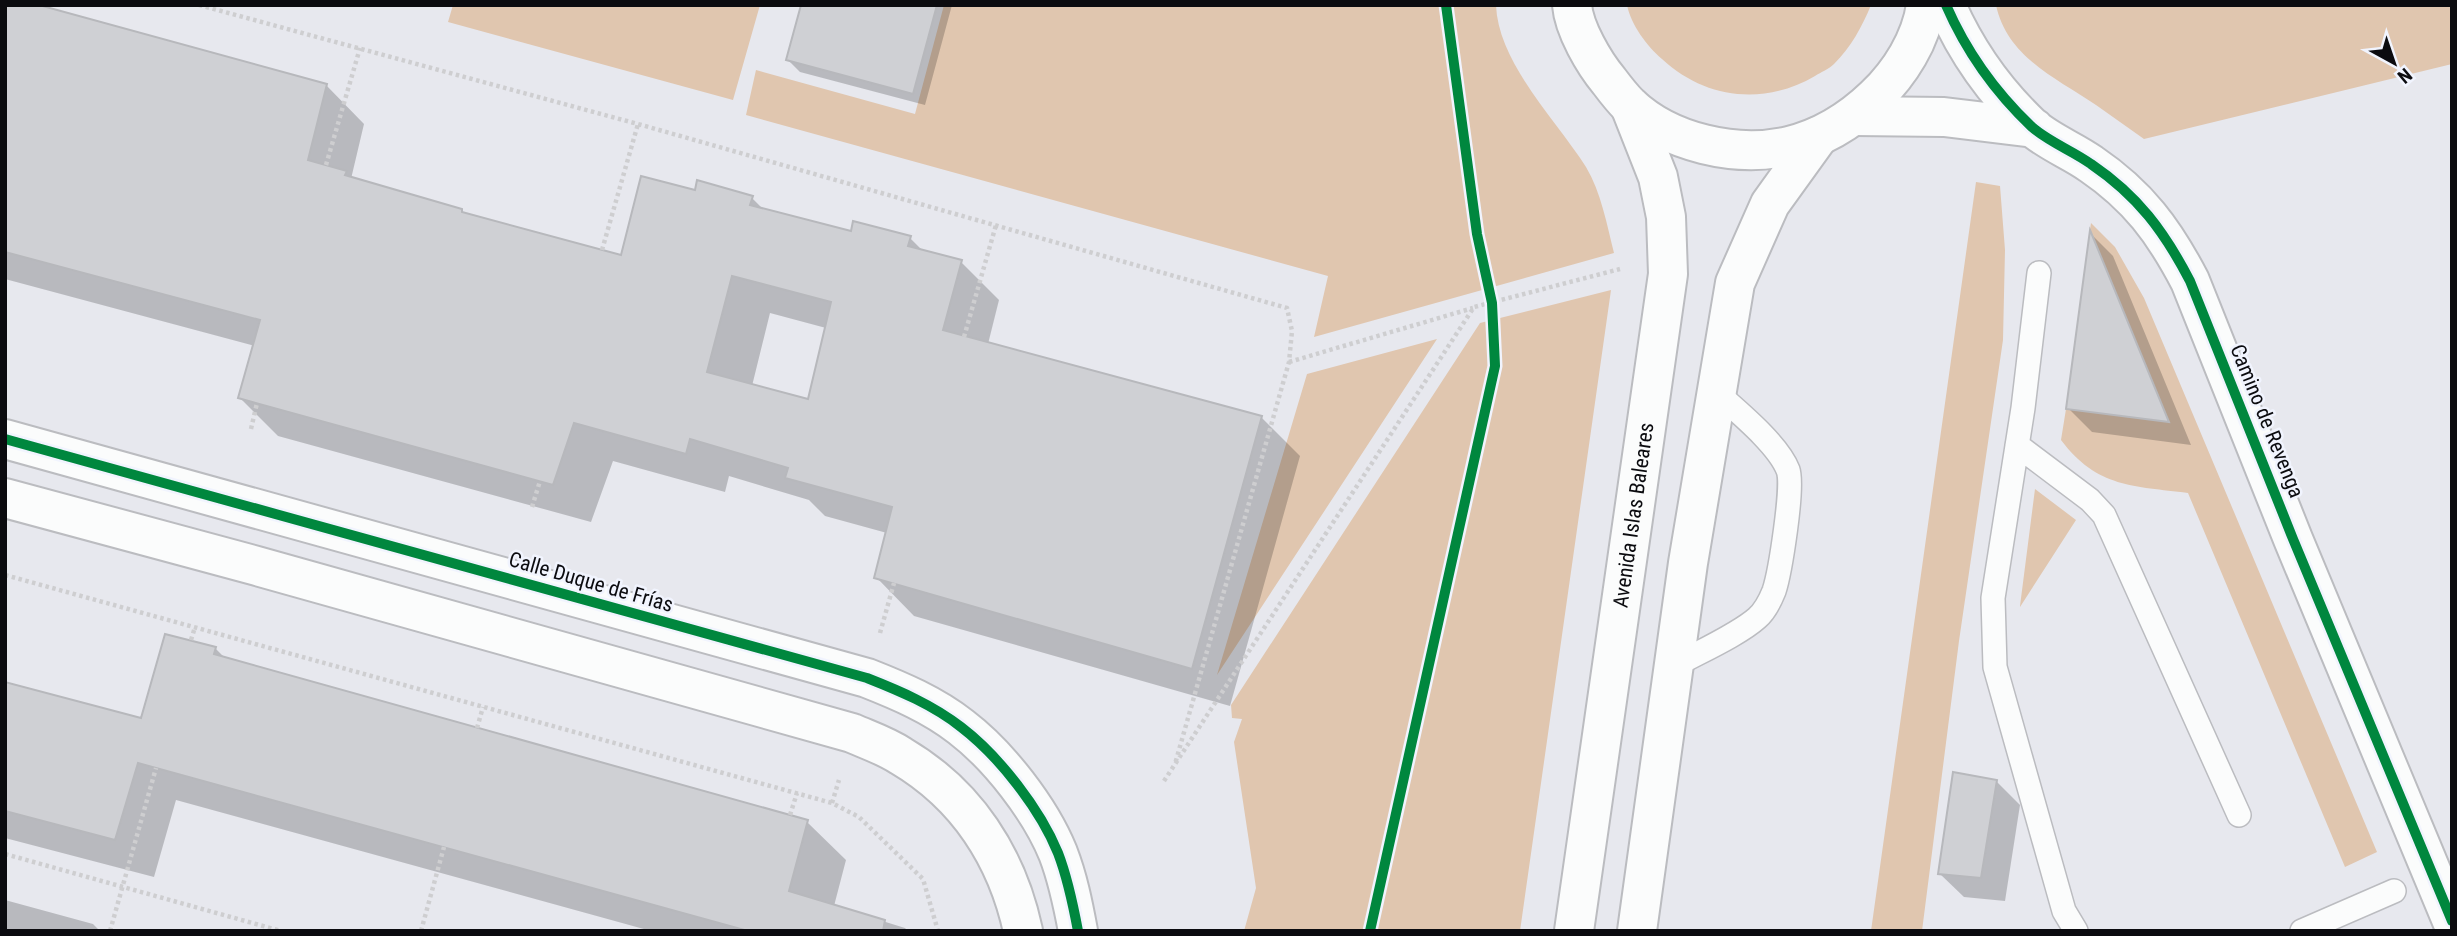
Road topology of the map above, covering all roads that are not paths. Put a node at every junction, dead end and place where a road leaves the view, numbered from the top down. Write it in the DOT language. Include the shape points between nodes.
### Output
graph roads {
  1 [pos="1572,5"];
  2 [pos="1926,5"];
  3 [pos="1946,5"];
  4 [pos="1630,106"];
  5 [pos="1855,116"];
  6 [pos="2034,128"];
  7 [pos="1819,136"];
  8 [pos="2039,273"];
  9 [pos="1716,392"];
  10 [pos="5,439"];
  11 [pos="2017,445"];
  12 [pos="5,498"];
  13 [pos="1674,666"];
  14 [pos="2239,815"];
  15 [pos="2394,891"];
  16 [pos="1075,913"];
  17 [pos="1021,920"];
  18 [pos="2452,921"];
  19 [pos="1574,931"];
  20 [pos="1637,931"];
  21 [pos="2076,931"];
  22 [pos="2302,931"];
  1 -- 4 [label="street" via="1595,65"];
  2 -- 5 [label="street" via="1911,50 1890,83"];
  3 -- 6 [label="street, Camino de Revenga" via="1982,71"];
  4 -- 7 [label="street" via="1686,139 1720,148 1788,146"];
  4 -- 19 [label="street, Avenida Islas Baleares" via="1658,177 1667,217 1668,274"];
  5 -- 6 [label="street, Camino de Revenga" via="1944,117"];
  5 -- 7 [label="street"];
  6 -- 18 [label="street, Camino de Revenga" via="2115,181 2153,218 2172,246"];
  7 -- 9 [label="street" via="1770,204 1735,283"];
  8 -- 11 [label="lane"];
  9 -- 13 [label="street"];
  9 -- 13 [label="lane" via="1778,455 1788,471 1790,494 1775,588 1767,606 1756,618"];
  10 -- 16 [label="street, Calle Duque de Frías" via="902,691 961,727 1011,778 1057,851"];
  11 -- 14 [label="lane" via="2091,500 2104,515"];
  11 -- 21 [label="lane" via="1993,598 1995,667 2064,911"];
  12 -- 17 [label="street" via="852,733 899,754 965,807 1001,864"];
  13 -- 20 [label="street"];
  15 -- 22 [label="lane"];
}
